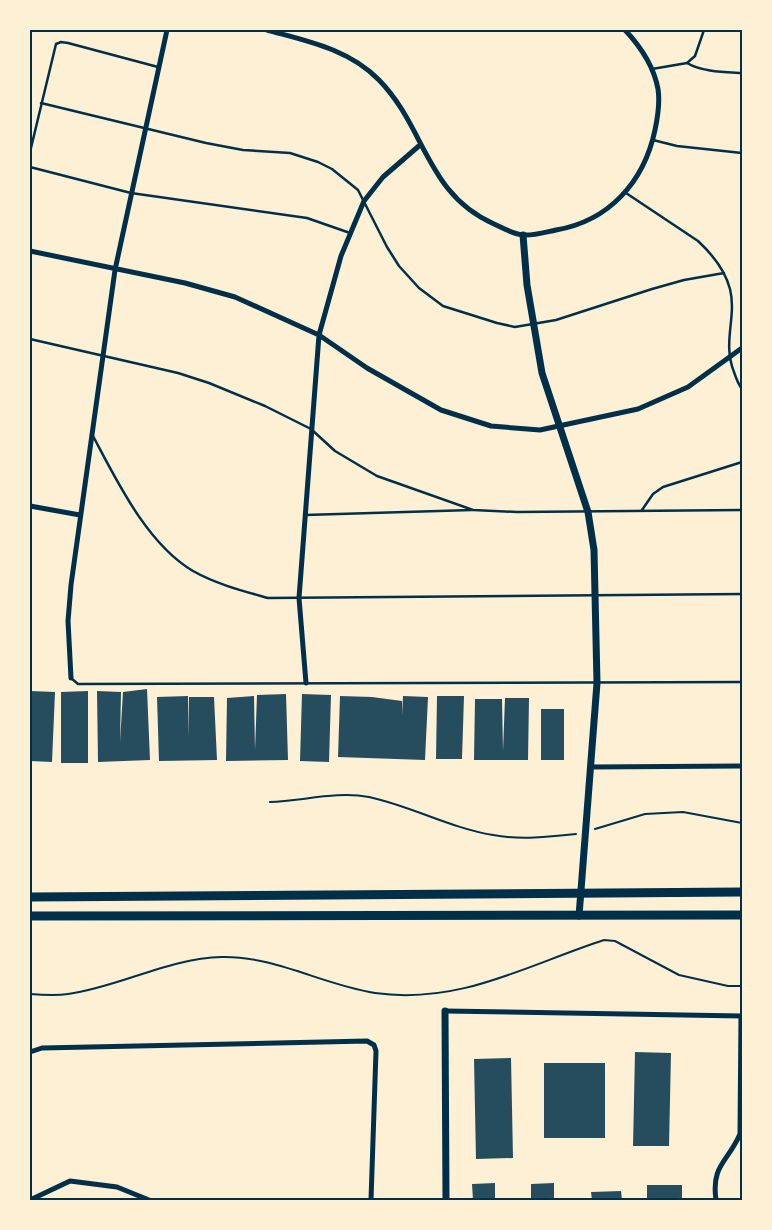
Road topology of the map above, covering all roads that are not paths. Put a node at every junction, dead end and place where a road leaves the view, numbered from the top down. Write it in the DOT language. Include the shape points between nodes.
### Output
graph roads {
  1 [pos="167,30"];
  2 [pos="267,30"];
  3 [pos="625,30"];
  4 [pos="704,30"];
  5 [pos="687,63"];
  6 [pos="159,67"];
  7 [pos="652,69"];
  8 [pos="742,72"];
  9 [pos="41,104"];
  10 [pos="146,127"];
  11 [pos="653,140"];
  12 [pos="420,146"];
  13 [pos="30,152"];
  14 [pos="742,153"];
  15 [pos="30,167"];
  16 [pos="131,192"];
  17 [pos="626,193"];
  18 [pos="364,201"];
  19 [pos="350,233"];
  20 [pos="523,235"];
  21 [pos="30,252"];
  22 [pos="115,270"];
  23 [pos="724,273"];
  24 [pos="533,325"];
  25 [pos="318,335"];
  26 [pos="30,339"];
  27 [pos="742,348"];
  28 [pos="103,356"];
  29 [pos="728,359"];
  30 [pos="742,389"];
  31 [pos="560,425"];
  32 [pos="311,429"];
  33 [pos="92,435"];
  34 [pos="742,462"];
  35 [pos="30,506"];
  36 [pos="473,510"];
  37 [pos="642,510"];
  38 [pos="742,510"];
  39 [pos="588,512"];
  40 [pos="80,515"];
  41 [pos="305,515"];
  42 [pos="742,594"];
  43 [pos="595,595"];
  44 [pos="299,598"];
  45 [pos="71,678"];
  46 [pos="742,682"];
  47 [pos="306,683"];
  48 [pos="597,683"];
  49 [pos="742,766"];
  50 [pos="590,767"];
  51 [pos="579,892"];
  52 [pos="742,892"];
  53 [pos="30,896"];
  54 [pos="30,916"];
  55 [pos="579,916"];
  56 [pos="742,916"];
  57 [pos="444,1011"];
  58 [pos="742,1016"];
  59 [pos="30,1052"];
  60 [pos="30,1200"];
  61 [pos="149,1200"];
  62 [pos="371,1200"];
  63 [pos="446,1200"];
  64 [pos="716,1200"];
  1 -- 6 [label="street"];
  2 -- 12 [label="street" via="322,45 362,66 379,80 399,105"];
  3 -- 7 [label="street"];
  4 -- 5 [label="lane" via="695,56"];
  5 -- 7 [label="lane"];
  5 -- 8 [label="lane" via="696,68"];
  6 -- 9 [label="lane" via="61,42 55,47"];
  6 -- 10 [label="street"];
  7 -- 11 [label="street" via="658,89"];
  9 -- 10 [label="lane"];
  9 -- 13 [label="lane"];
  10 -- 16 [label="street"];
  10 -- 18 [label="lane" via="206,143 304,156 337,173 358,190"];
  11 -- 14 [label="lane"];
  11 -- 17 [label="street" via="642,168"];
  12 -- 18 [label="street" via="383,177"];
  12 -- 20 [label="street" via="435,173 470,212"];
  15 -- 16 [label="lane"];
  16 -- 19 [label="lane" via="307,218"];
  16 -- 22 [label="street"];
  17 -- 20 [label="street" via="610,209 574,227"];
  17 -- 23 [label="lane" via="698,241"];
  18 -- 19 [label="street"];
  18 -- 24 [label="lane" via="399,266 419,288 443,306 498,324 515,327"];
  19 -- 25 [label="street"];
  20 -- 24 [label="street"];
  21 -- 22 [label="street"];
  22 -- 25 [label="street" via="235,296"];
  22 -- 28 [label="street"];
  23 -- 24 [label="lane" via="676,282"];
  23 -- 29 [label="lane" via="731,303"];
  24 -- 31 [label="street" via="542,373"];
  25 -- 31 [label="street" via="411,394 450,413 491,426 540,430"];
  25 -- 32 [label="street"];
  26 -- 28 [label="lane"];
  27 -- 29 [label="street"];
  28 -- 32 [label="lane" via="209,383"];
  28 -- 33 [label="street"];
  29 -- 30 [label="lane"];
  29 -- 31 [label="street" via="688,387 660,401 615,415"];
  31 -- 39 [label="street"];
  32 -- 36 [label="lane" via="335,451 377,476"];
  32 -- 41 [label="street"];
  33 -- 40 [label="street"];
  33 -- 44 [label="lane" via="140,518 163,546 192,570 236,590 268,598"];
  34 -- 37 [label="lane" via="663,487 653,494"];
  35 -- 40 [label="street"];
  36 -- 39 [label="lane"];
  36 -- 41 [label="lane"];
  37 -- 38 [label="lane"];
  37 -- 39 [label="lane"];
  39 -- 43 [label="street" via="594,550"];
  40 -- 45 [label="street" via="68,621"];
  41 -- 44 [label="street"];
  42 -- 43 [label="lane"];
  43 -- 44 [label="lane"];
  43 -- 48 [label="street"];
  44 -- 47 [label="street"];
  45 -- 47 [label="lane" via="78,684"];
  46 -- 48 [label="lane"];
  47 -- 48 [label="lane"];
  48 -- 50 [label="street"];
  49 -- 50 [label="street"];
  50 -- 51 [label="street"];
  51 -- 52 [label="main road"];
  51 -- 53 [label="main road"];
  51 -- 55 [label="street"];
  54 -- 55 [label="main road"];
  55 -- 56 [label="main road"];
  57 -- 58 [label="street"];
  57 -- 63 [label="street"];
  58 -- 64 [label="street" via="740,1134 717,1171 714,1185"];
  59 -- 62 [label="street" via="42,1048 367,1041 374,1045 376,1051"];
  60 -- 61 [label="street" via="70,1181 117,1187"];
}
